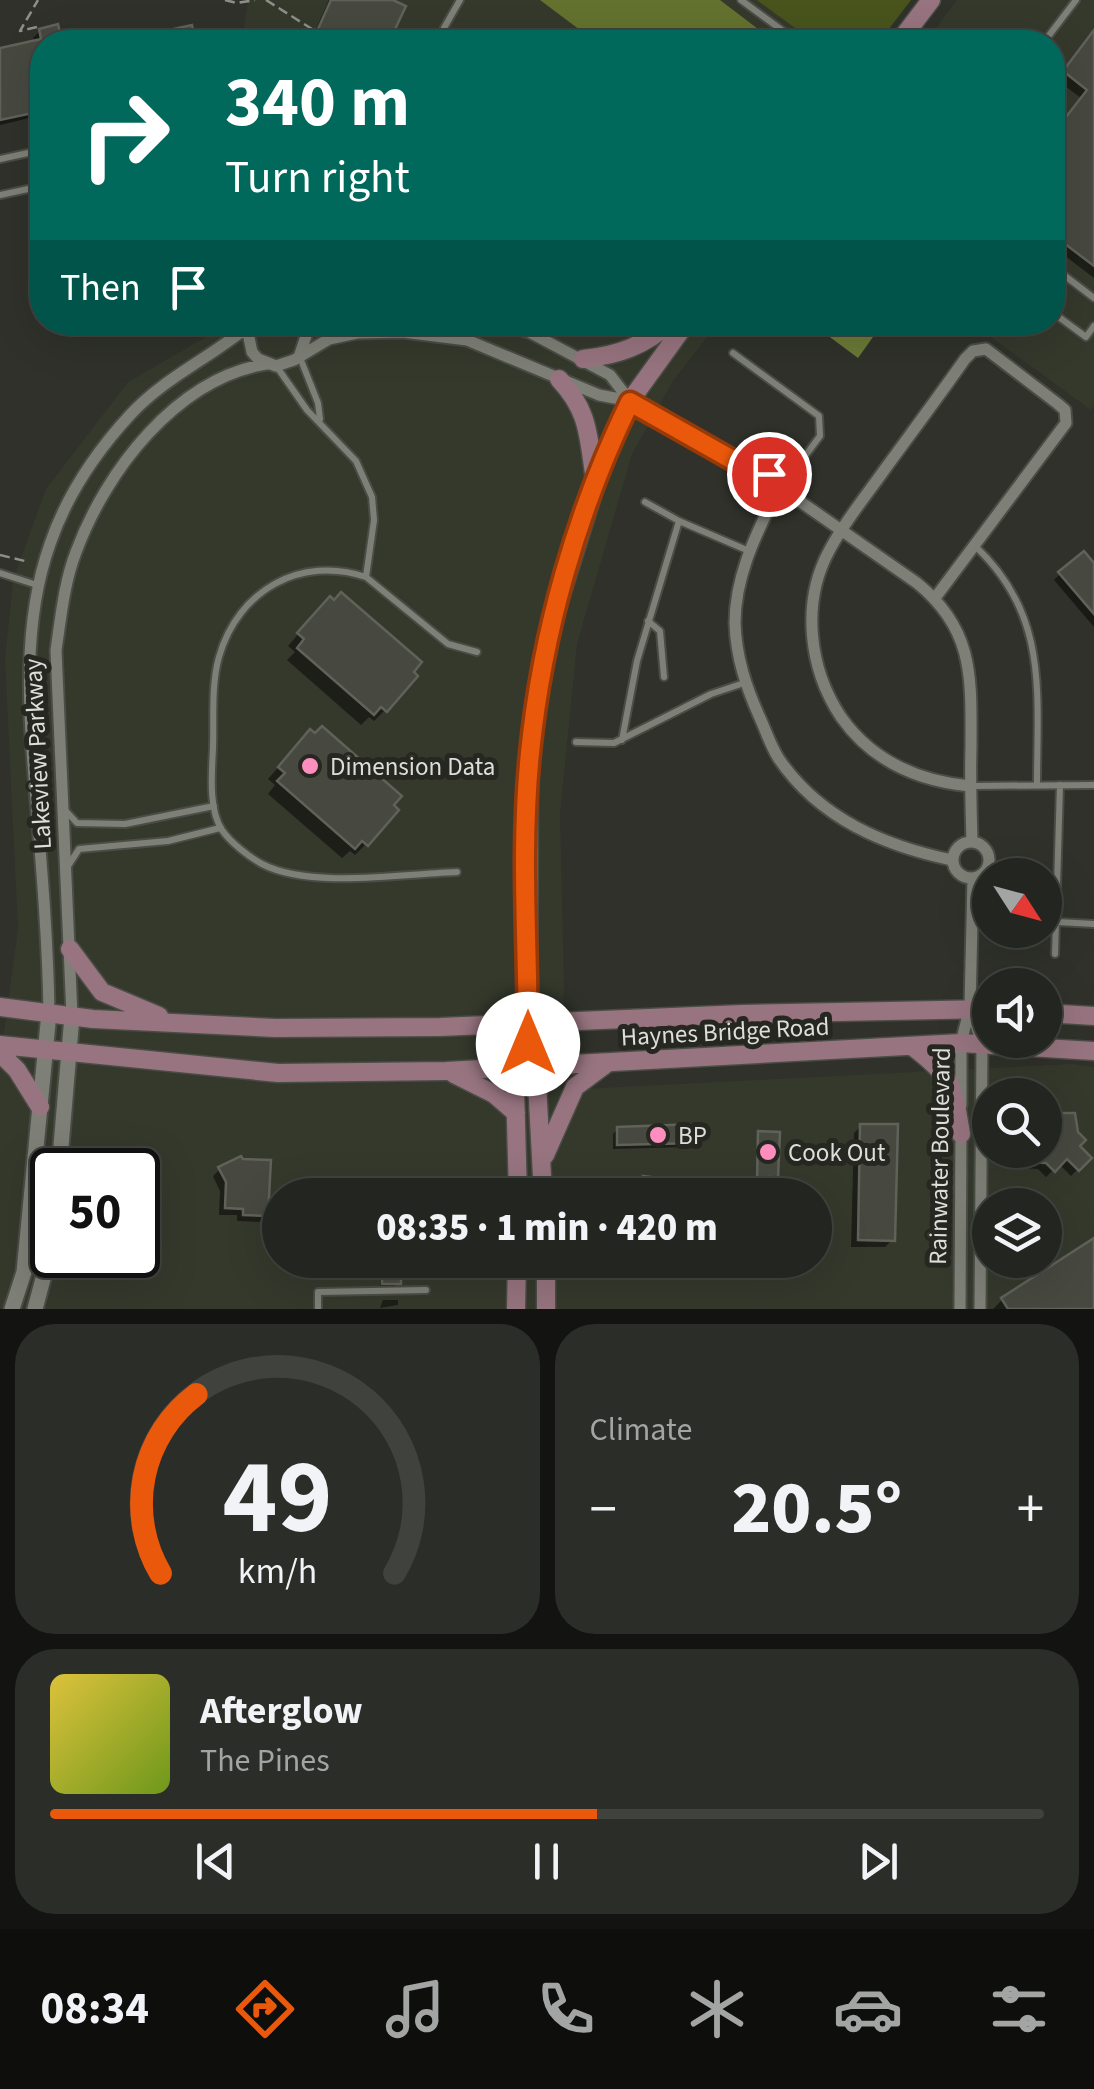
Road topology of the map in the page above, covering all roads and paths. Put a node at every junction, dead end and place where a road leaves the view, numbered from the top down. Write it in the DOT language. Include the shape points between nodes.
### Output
graph roads {
  1 [pos="38,0"];
  2 [pos="224,0"];
  3 [pos="256,0"];
  4 [pos="266,0"];
  5 [pos="460,0"];
  6 [pos="741,0"];
  7 [pos="931,0"];
  8 [pos="1076,0"];
  9 [pos="37,28"];
  10 [pos="312,29"];
  11 [pos="446,30"];
  12 [pos="782,30"];
  13 [pos="908,30"];
  14 [pos="1053,30"];
  15 [pos="30,153"];
  16 [pos="0,159"];
  17 [pos="30,189"];
  18 [pos="0,195"];
  19 [pos="1065,276"];
  20 [pos="1094,298"];
  21 [pos="1065,322"];
  22 [pos="1094,326"];
  23 [pos="237,335"];
  24 [pos="248,335"];
  25 [pos="306,335"];
  26 [pos="348,335"];
  27 [pos="426,335"];
  28 [pos="467,335"];
  29 [pos="534,335"];
  30 [pos="653,335"];
  31 [pos="678,335"];
  32 [pos="442,337"];
  33 [pos="466,340"];
  34 [pos="734,353"];
  35 [pos="300,354"];
  36 [pos="583,360"];
  37 [pos="271,365"];
  38 [pos="559,380"];
  39 [pos="630,402"];
  40 [pos="320,420"];
  41 [pos="794,472"];
  42 [pos="766,479"];
  43 [pos="596,481"];
  44 [pos="795,498"];
  45 [pos="773,500"];
  46 [pos="645,502"];
  47 [pos="679,521"];
  48 [pos="841,530"];
  49 [pos="974,546"];
  50 [pos="750,551"];
  51 [pos="0,555"];
  52 [pos="29,562"];
  53 [pos="0,574"];
  54 [pos="366,576"];
  55 [pos="38,586"];
  56 [pos="64,592"];
  57 [pos="935,598"];
  58 [pos="648,621"];
  59 [pos="477,652"];
  60 [pos="664,676"];
  61 [pos="744,683"];
  62 [pos="622,740"];
  63 [pos="576,742"];
  64 [pos="1037,785"];
  65 [pos="1060,785"];
  66 [pos="1094,785"];
  67 [pos="970,786"];
  68 [pos="214,806"];
  69 [pos="64,809"];
  70 [pos="220,828"];
  71 [pos="972,841"];
  72 [pos="988,858"];
  73 [pos="1059,858"];
  74 [pos="952,860"];
  75 [pos="67,867"];
  76 [pos="457,872"];
  77 [pos="972,878"];
  78 [pos="972,921"];
  79 [pos="1062,922"];
  80 [pos="1094,924"];
  81 [pos="1056,948"];
  82 [pos="70,949"];
  83 [pos="1056,954"];
  84 [pos="0,1006"];
  85 [pos="970,1008"];
  86 [pos="49,1013"];
  87 [pos="972,1014"];
  88 [pos="1062,1014"];
  89 [pos="72,1016"];
  90 [pos="1094,1016"];
  91 [pos="528,1022"];
  92 [pos="194,1025"];
  93 [pos="961,1043"];
  94 [pos="972,1043"];
  95 [pos="912,1046"];
  96 [pos="0,1049"];
  97 [pos="1062,1049"];
  98 [pos="1094,1051"];
  99 [pos="46,1052"];
  100 [pos="69,1054"];
  101 [pos="982,1058"];
  102 [pos="611,1062"];
  103 [pos="528,1066"];
  104 [pos="446,1071"];
  105 [pos="40,1106"];
  106 [pos="516,1113"];
  107 [pos="961,1134"];
  108 [pos="61,1148"];
  109 [pos="541,1166"];
  110 [pos="518,1178"];
  111 [pos="541,1178"];
  112 [pos="43,1278"];
  113 [pos="517,1278"];
  114 [pos="546,1278"];
  115 [pos="426,1290"];
  116 [pos="12,1309"];
  117 [pos="36,1309"];
  118 [pos="318,1309"];
  119 [pos="516,1309"];
  120 [pos="546,1309"];
  121 [pos="960,1309"];
  122 [pos="980,1309"];
  1 -- 9 [label="path" via="20,31"];
  2 -- 3 [label="path"];
  4 -- 10 [label="path"];
  5 -- 11 [label="lane"];
  6 -- 12 [label="lane"];
  7 -- 13 [label="main road"];
  8 -- 14 [label="lane"];
  15 -- 16 [label="lane"];
  17 -- 18 [label="lane"];
  19 -- 20 [label="lane"];
  21 -- 22 [label="lane" via="1086,337"];
  23 -- 55 [label="street, Lakeview Parkway" via="174,376 94,458 63,512"];
  24 -- 37 [label="street" via="252,352"];
  25 -- 35 [label="street"];
  26 -- 35 [label="street"];
  27 -- 32 [label="street"];
  28 -- 33 [label="lane"];
  29 -- 36 [label="street"];
  30 -- 36 [label="main road" via="617,355"];
  31 -- 39 [label="main road"];
  32 -- 33 [label="street"];
  33 -- 38 [label="street"];
  34 -- 41 [label="lane" via="819,416 820,436"];
  35 -- 37 [label="street, Lakeview Parkway"];
  35 -- 40 [label="lane"];
  36 -- 39 [label="street" via="610,375"];
  37 -- 40 [label="lane"];
  37 -- 56 [label="street, Lakeview Parkway" via="229,374 150,432 91,516"];
  38 -- 39 [label="street"];
  38 -- 43 [label="main road" via="584,414"];
  39 -- 42 [label="street"];
  39 -- 43 [label="main road"];
  40 -- 54 [label="lane" via="356,461 372,497"];
  41 -- 42 [label="street" via="778,468"];
  41 -- 44 [label="street" via="800,487"];
  42 -- 45 [label="street"];
  43 -- 91 [label="main road" via="547,639 534,717 526,816"];
  44 -- 45 [label="street"];
  44 -- 48 [label="street"];
  45 -- 50 [label="street"];
  46 -- 47 [label="lane"];
  47 -- 50 [label="lane"];
  47 -- 58 [label="lane"];
  48 -- 49 [label="street" via="966,358 986,349 1068,418"];
  48 -- 57 [label="street"];
  48 -- 67 [label="street" via="819,571 811,612 816,659 834,706 866,746 890,763 941,783"];
  49 -- 57 [label="street"];
  49 -- 64 [label="lane" via="1014,593 1029,626 1037,666"];
  50 -- 61 [label="street" via="735,621"];
  51 -- 52 [label="path"];
  53 -- 55 [label="lane"];
  54 -- 59 [label="lane" via="448,644"];
  54 -- 68 [label="lane" via="341,568 284,577 226,636 214,695"];
  55 -- 56 [label="street"];
  55 -- 86 [label="street, Lakeview Parkway" via="30,700"];
  56 -- 69 [label="street, Lakeview Parkway" via="56,650"];
  57 -- 67 [label="street" via="969,663"];
  58 -- 60 [label="lane" via="660,631"];
  58 -- 62 [label="lane"];
  61 -- 62 [label="lane"];
  61 -- 74 [label="street" via="777,756 808,792 878,840"];
  62 -- 63 [label="lane"];
  64 -- 65 [label="lane"];
  64 -- 67 [label="lane"];
  65 -- 66 [label="lane"];
  65 -- 73 [label="lane"];
  67 -- 71 [label="street"];
  68 -- 69 [label="lane" via="125,824 77,823"];
  68 -- 70 [label="lane"];
  69 -- 75 [label="street, Lakeview Parkway"];
  70 -- 75 [label="lane" via="168,841 79,849"];
  70 -- 76 [label="lane" via="261,864 293,875"];
  71 -- 72 [label="street"];
  71 -- 74 [label="street" via="956,849"];
  74 -- 77 [label="street" via="961,876"];
  75 -- 82 [label="street, Lakeview Parkway"];
  78 -- 85 [label="street"];
  79 -- 80 [label="lane"];
  81 -- 83 [label="lane"];
  82 -- 89 [label="street, Lakeview Parkway"];
  82 -- 92 [label="main road" via="110,997"];
  84 -- 86 [label="main road, Haynes Bridge Road"];
  85 -- 87 [label="street, Rainwater Boulevard"];
  85 -- 91 [label="main road, Haynes Bridge Road"];
  85 -- 93 [label="street, Rainwater Boulevard"];
  86 -- 89 [label="main road, Haynes Bridge Road"];
  86 -- 99 [label="street"];
  88 -- 90 [label="main road"];
  89 -- 92 [label="main road, Haynes Bridge Road"];
  89 -- 100 [label="street, Lakeview Parkway"];
  91 -- 92 [label="main road, Haynes Bridge Road"];
  91 -- 103 [label="main road"];
  93 -- 94 [label="main road, Haynes Bridge Road"];
  93 -- 95 [label="main road, Haynes Bridge Road"];
  93 -- 107 [label="street, Rainwater Boulevard"];
  95 -- 102 [label="main road, Haynes Bridge Road"];
  95 -- 107 [label="main road" via="950,1081"];
  96 -- 99 [label="main road, Haynes Bridge Road"];
  96 -- 105 [label="main road"];
  97 -- 98 [label="main road, Haynes Bridge Road"];
  99 -- 100 [label="main road, Haynes Bridge Road"];
  99 -- 105 [label="street"];
  100 -- 104 [label="main road, Haynes Bridge Road" via="278,1073"];
  100 -- 108 [label="street, Lakeview Parkway"];
  101 -- 122 [label="street, Rainwater Boulevard"];
  102 -- 103 [label="main road, Haynes Bridge Road"];
  102 -- 109 [label="main road" via="575,1086"];
  103 -- 104 [label="main road, Haynes Bridge Road"];
  103 -- 106 [label="main road" via="516,1084"];
  103 -- 109 [label="main road" via="537,1083"];
  104 -- 106 [label="main road" via="472,1080"];
  105 -- 116 [label="street" via="24,1272"];
  106 -- 110 [label="main road"];
  107 -- 121 [label="street, Rainwater Boulevard"];
  109 -- 111 [label="main road"];
  112 -- 117 [label="street"];
  113 -- 119 [label="main road"];
  114 -- 120 [label="main road"];
  115 -- 118 [label="lane" via="318,1292"];
}
